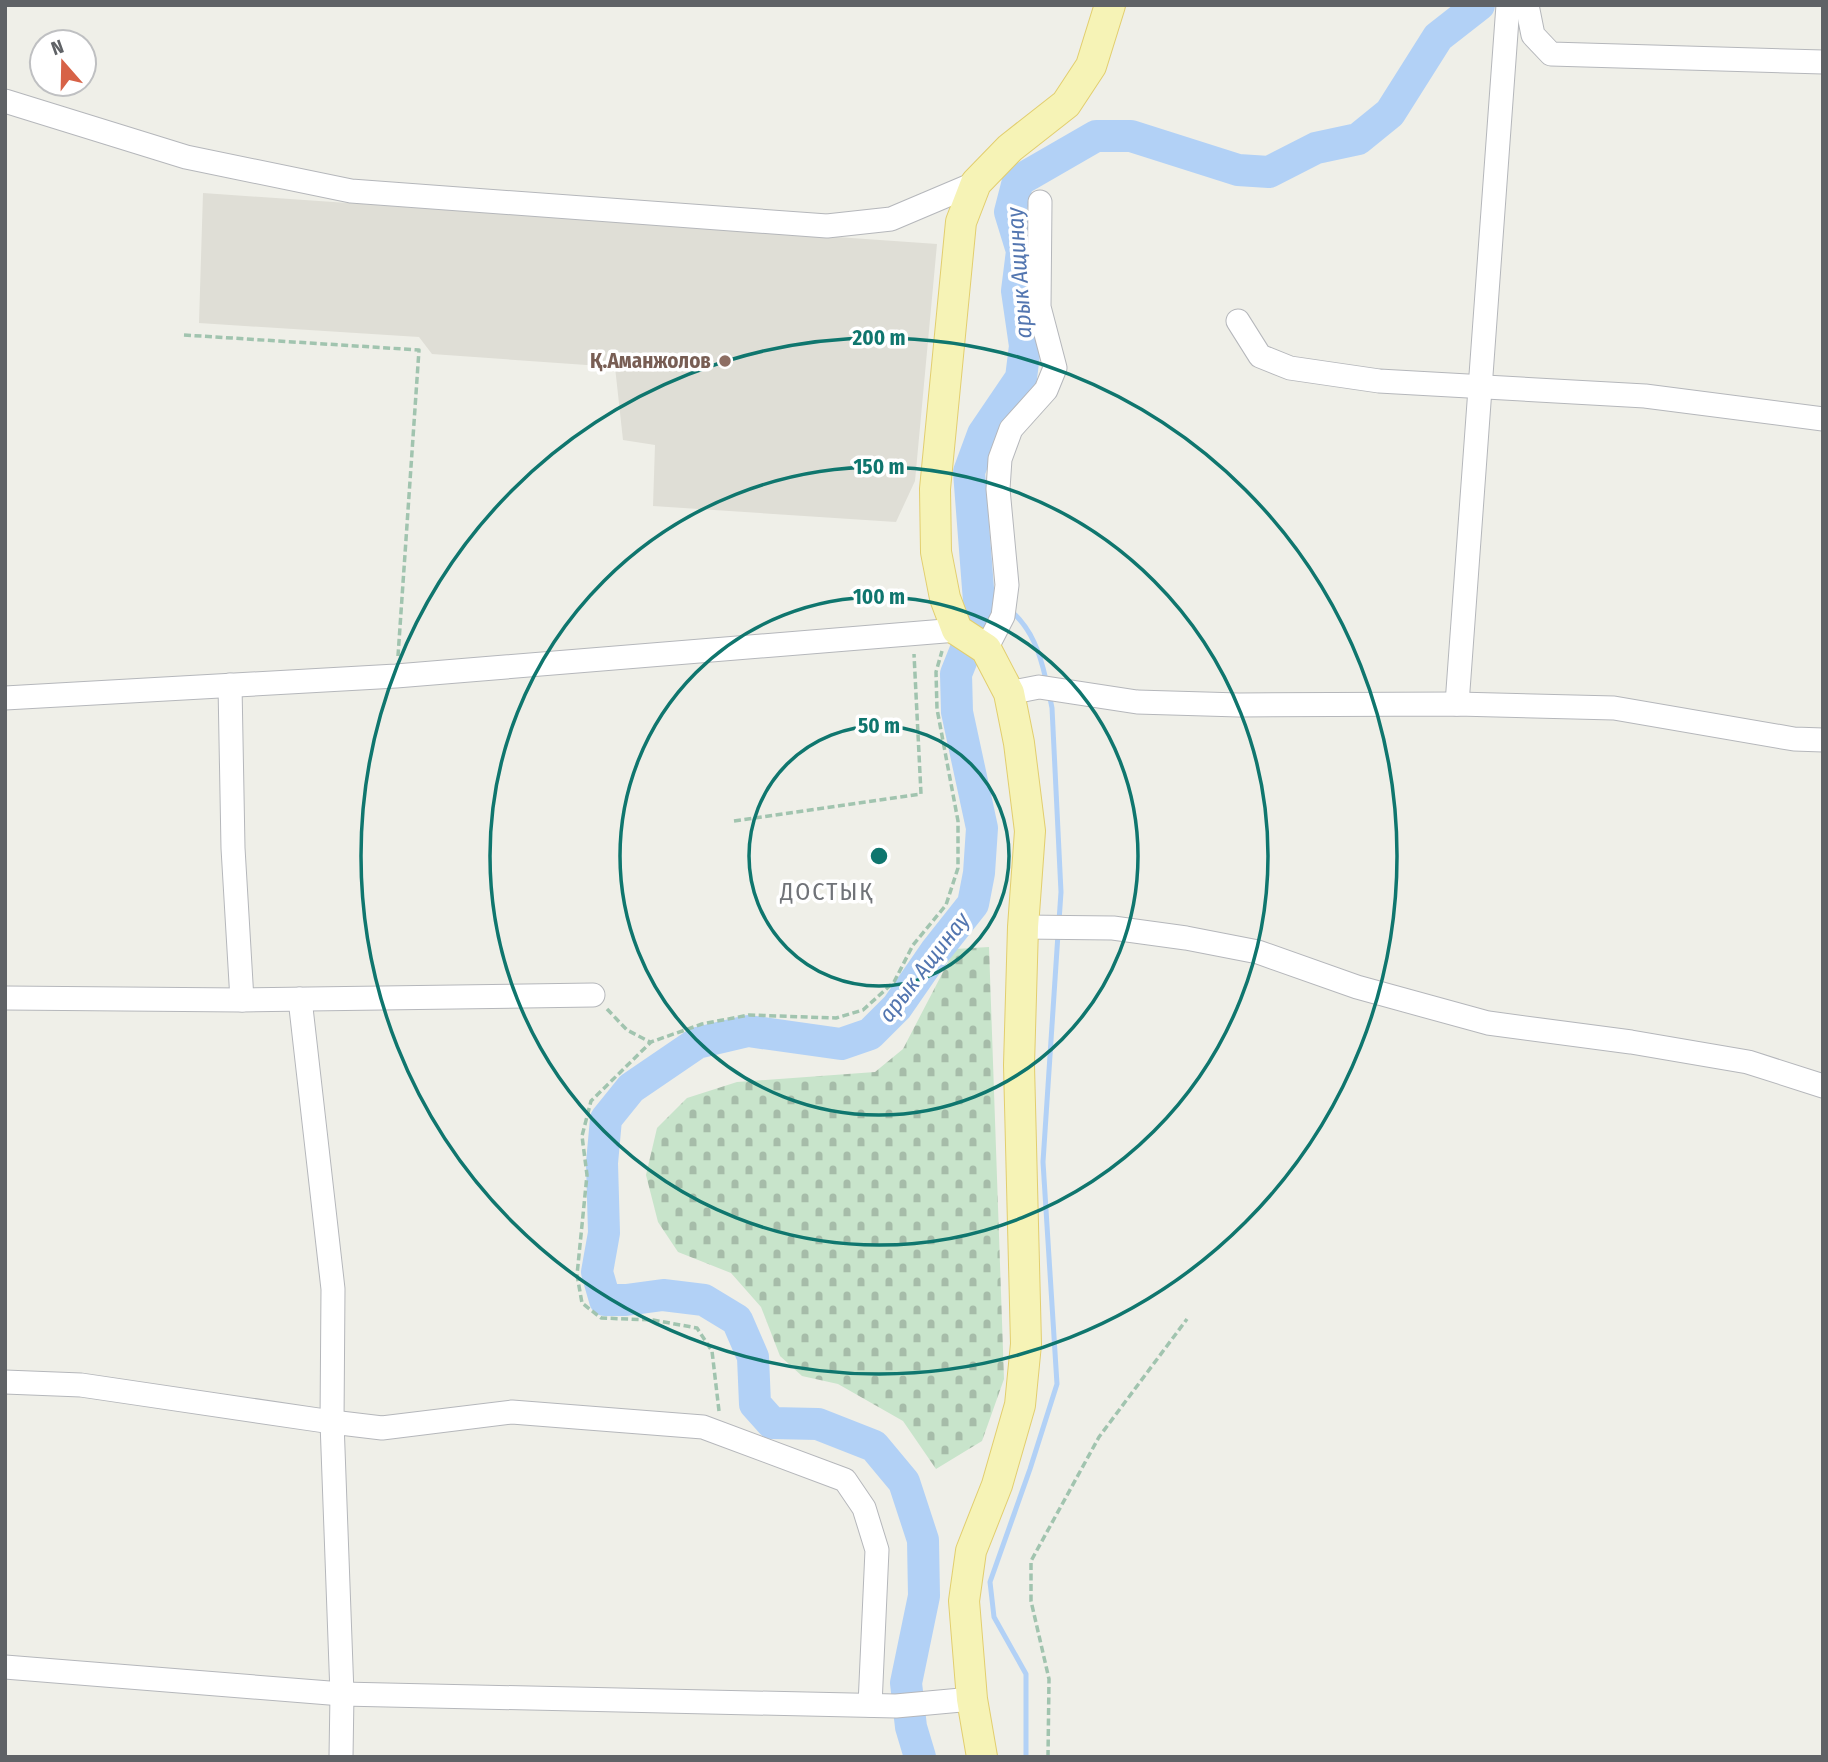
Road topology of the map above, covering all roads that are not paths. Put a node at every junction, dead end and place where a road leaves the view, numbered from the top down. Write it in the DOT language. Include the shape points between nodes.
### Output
graph roads {
  1 [pos="1110,5"];
  2 [pos="1508,5"];
  3 [pos="1527,5"];
  4 [pos="1823,62"];
  5 [pos="5,101"];
  6 [pos="976,183"];
  7 [pos="1040,202"];
  8 [pos="1238,321"];
  9 [pos="1480,387"];
  10 [pos="1823,419"];
  11 [pos="957,630"];
  12 [pos="986,649"];
  13 [pos="230,685"];
  14 [pos="1009,693"];
  15 [pos="5,698"];
  16 [pos="1457,704"];
  17 [pos="1823,740"];
  18 [pos="1023,927"];
  19 [pos="593,995"];
  20 [pos="5,998"];
  21 [pos="300,999"];
  22 [pos="242,1000"];
  23 [pos="1823,1086"];
  24 [pos="5,1382"];
  25 [pos="332,1422"];
  26 [pos="5,1667"];
  27 [pos="342,1694"];
  28 [pos="972,1699"];
  29 [pos="870,1705"];
  30 [pos="341,1757"];
  31 [pos="982,1757"];
  1 -- 6 [label="main road" via="1091,66 1066,104 1010,148"];
  2 -- 9 [label="street"];
  3 -- 4 [label="street" via="1533,35 1550,54"];
  5 -- 6 [label="street" via="186,156 351,191 827,226 891,219"];
  6 -- 11 [label="main road" via="961,222 935,489 936,552"];
  7 -- 12 [label="street" via="1039,307 1055,368 1046,390 1011,429 1000,459 998,489 1007,585 1003,616"];
  8 -- 9 [label="street" via="1260,356 1290,368 1379,381"];
  9 -- 10 [label="street" via="1645,396"];
  9 -- 16 [label="street"];
  11 -- 12 [label="main road"];
  11 -- 13 [label="street" via="397,676"];
  12 -- 14 [label="main road"];
  13 -- 15 [label="street"];
  13 -- 22 [label="street"];
  14 -- 16 [label="street" via="1039,687 1137,702"];
  14 -- 18 [label="main road" via="1030,831"];
  16 -- 17 [label="street" via="1614,708"];
  18 -- 23 [label="street" via="1113,928 1198,940 1258,952 1357,987 1488,1023 1748,1062"];
  18 -- 28 [label="main road" via="1019,1065 1026,1344 1020,1405 997,1485 971,1551 964,1601"];
  19 -- 21 [label="street"];
  20 -- 22 [label="street"];
  21 -- 22 [label="street"];
  21 -- 25 [label="street" via="333,1289"];
  24 -- 25 [label="street" via="81,1385"];
  25 -- 27 [label="street"];
  25 -- 29 [label="street" via="382,1428 512,1412 703,1427 845,1480 864,1508 877,1550"];
  26 -- 27 [label="street"];
  27 -- 29 [label="street"];
  27 -- 30 [label="street"];
  28 -- 29 [label="street"];
  28 -- 31 [label="main road"];
}
